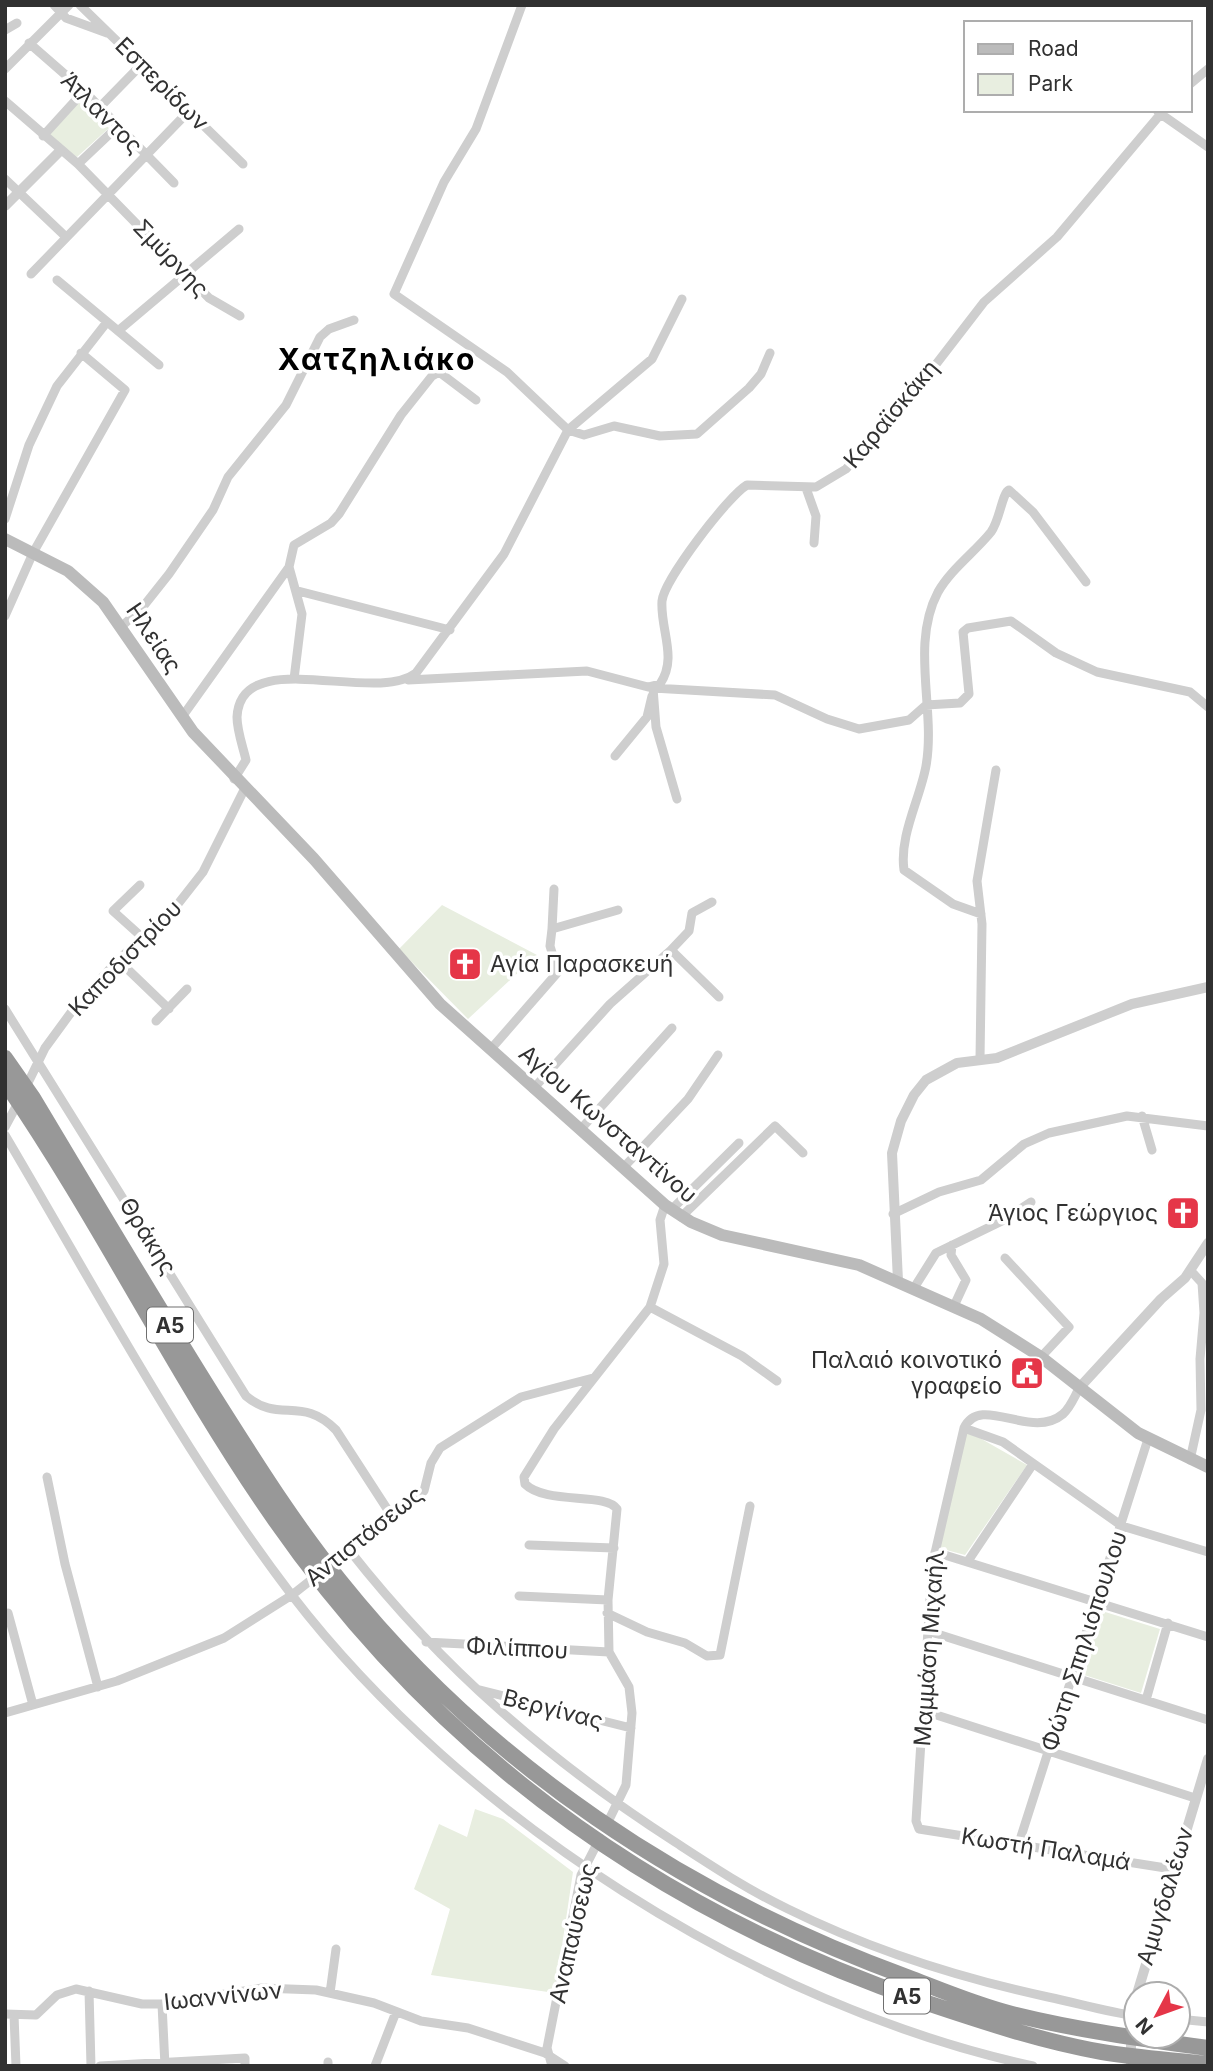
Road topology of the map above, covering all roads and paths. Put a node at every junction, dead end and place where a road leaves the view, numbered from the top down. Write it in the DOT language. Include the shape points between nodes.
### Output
graph roads {
  1 [pos="68,5"];
  2 [pos="80,5"];
  3 [pos="522,5"];
  4 [pos="57,9"];
  5 [pos="17,23"];
  6 [pos="5,30"];
  7 [pos="113,35"];
  8 [pos="29,43"];
  9 [pos="142,64"];
  10 [pos="5,69"];
  11 [pos="1208,69"];
  12 [pos="1192,82"];
  13 [pos="84,91"];
  14 [pos="5,102"];
  15 [pos="100,107"];
  16 [pos="188,112"];
  17 [pos="1159,112"];
  18 [pos="1161,112"];
  19 [pos="116,128"];
  20 [pos="43,136"];
  21 [pos="1208,147"];
  22 [pos="60,150"];
  23 [pos="146,156"];
  24 [pos="78,164"];
  25 [pos="243,164"];
  26 [pos="5,179"];
  27 [pos="174,183"];
  28 [pos="19,192"];
  29 [pos="107,192"];
  30 [pos="5,206"];
  31 [pos="239,229"];
  32 [pos="65,236"];
  33 [pos="30,274"];
  34 [pos="185,274"];
  35 [pos="57,280"];
  36 [pos="682,299"];
  37 [pos="240,316"];
  38 [pos="354,320"];
  39 [pos="107,322"];
  40 [pos="118,331"];
  41 [pos="81,353"];
  42 [pos="770,353"];
  43 [pos="159,365"];
  44 [pos="476,400"];
  45 [pos="568,430"];
  46 [pos="806,488"];
  47 [pos="5,519"];
  48 [pos="5,539"];
  49 [pos="814,543"];
  50 [pos="33,553"];
  51 [pos="289,567"];
  52 [pos="1086,582"];
  53 [pos="298,592"];
  54 [pos="5,616"];
  55 [pos="122,626"];
  56 [pos="450,629"];
  57 [pos="294,679"];
  58 [pos="408,680"];
  59 [pos="653,688"];
  60 [pos="926,705"];
  61 [pos="1208,707"];
  62 [pos="181,717"];
  63 [pos="615,756"];
  64 [pos="996,770"];
  65 [pos="234,779"];
  66 [pos="245,788"];
  67 [pos="677,799"];
  68 [pos="140,885"];
  69 [pos="554,889"];
  70 [pos="712,902"];
  71 [pos="618,911"];
  72 [pos="981,914"];
  73 [pos="552,929"];
  74 [pos="143,938"];
  75 [pos="671,950"];
  76 [pos="118,960"];
  77 [pos="1208,987"];
  78 [pos="187,989"];
  79 [pos="719,996"];
  80 [pos="5,1009"];
  81 [pos="169,1009"];
  82 [pos="156,1021"];
  83 [pos="672,1028"];
  84 [pos="490,1050"];
  85 [pos="718,1055"];
  86 [pos="5,1058"];
  87 [pos="39,1059"];
  88 [pos="980,1059"];
  89 [pos="13,1085"];
  90 [pos="533,1089"];
  91 [pos="1142,1116"];
  92 [pos="1208,1126"];
  93 [pos="5,1127"];
  94 [pos="580,1130"];
  95 [pos="5,1135"];
  96 [pos="739,1143"];
  97 [pos="1152,1150"];
  98 [pos="803,1153"];
  99 [pos="623,1168"];
  100 [pos="1031,1202"];
  101 [pos="672,1211"];
  102 [pos="893,1214"];
  103 [pos="1208,1243"];
  104 [pos="952,1245"];
  105 [pos="1004,1258"];
  106 [pos="1191,1271"];
  107 [pos="898,1280"];
  108 [pos="914,1288"];
  109 [pos="954,1306"];
  110 [pos="650,1307"];
  111 [pos="1041,1357"];
  112 [pos="1204,1359"];
  113 [pos="593,1378"];
  114 [pos="777,1381"];
  115 [pos="1080,1387"];
  116 [pos="964,1428"];
  117 [pos="1148,1439"];
  118 [pos="1190,1460"];
  119 [pos="1033,1464"];
  120 [pos="1208,1468"];
  121 [pos="47,1477"];
  122 [pos="750,1506"];
  123 [pos="393,1518"];
  124 [pos="1122,1526"];
  125 [pos="529,1545"];
  126 [pos="614,1548"];
  127 [pos="349,1551"];
  128 [pos="309,1552"];
  129 [pos="934,1552"];
  130 [pos="1208,1552"];
  131 [pos="968,1561"];
  132 [pos="334,1586"];
  133 [pos="292,1595"];
  134 [pos="519,1596"];
  135 [pos="608,1600"];
  136 [pos="1097,1601"];
  137 [pos="8,1613"];
  138 [pos="607,1613"];
  139 [pos="1168,1623"];
  140 [pos="928,1631"];
  141 [pos="1208,1637"];
  142 [pos="426,1642"];
  143 [pos="608,1652"];
  144 [pos="1072,1677"];
  145 [pos="98,1687"];
  146 [pos="475,1689"];
  147 [pos="1146,1700"];
  148 [pos="33,1705"];
  149 [pos="924,1711"];
  150 [pos="5,1713"];
  151 [pos="1208,1720"];
  152 [pos="631,1728"];
  153 [pos="1047,1751"];
  154 [pos="1208,1759"];
  155 [pos="1195,1798"];
  156 [pos="617,1805"];
  157 [pos="919,1829"];
  158 [pos="1019,1843"];
  159 [pos="585,1866"];
  160 [pos="1172,1869"];
  161 [pos="336,1949"];
  162 [pos="1140,1980"];
  163 [pos="89,1991"];
  164 [pos="330,1993"];
  165 [pos="162,2004"];
  166 [pos="396,2012"];
  167 [pos="1122,2013"];
  168 [pos="10,2015"];
  169 [pos="1208,2048"];
  170 [pos="245,2062"];
  171 [pos="551,2062"];
  172 [pos="165,2064"];
  173 [pos="1208,2064"];
  174 [pos="16,2066"];
  175 [pos="91,2066"];
  176 [pos="100,2066"];
  177 [pos="374,2066"];
  178 [pos="565,2066"];
  179 [pos="1033,2066"];
  1 -- 4 [label="street"];
  2 -- 7 [label="street, Εσπερίδων"];
  3 -- 45 [label="street" via="477,130 444,182 394,294 507,372"];
  4 -- 7 [label="street" via="71,21"];
  4 -- 8 [label="street"];
  5 -- 6 [label="street"];
  7 -- 9 [label="street, Εσπερίδων"];
  8 -- 10 [label="street"];
  8 -- 13 [label="street, Άτλαντος"];
  9 -- 15 [label="street"];
  9 -- 16 [label="street, Εσπερίδων"];
  11 -- 12 [label="street"];
  13 -- 15 [label="street, Άτλαντος"];
  13 -- 20 [label="street"];
  14 -- 20 [label="street, Σμύρνης"];
  15 -- 19 [label="street, Άτλαντος"];
  16 -- 23 [label="street"];
  16 -- 25 [label="street, Εσπερίδων"];
  17 -- 46 [label="street, Καραϊσκάκη" via="1057,237 984,302 910,398 852,462 824,484"];
  18 -- 21 [label="street"];
  19 -- 23 [label="street, Άτλαντος"];
  19 -- 24 [label="street"];
  20 -- 22 [label="street, Σμύρνης"];
  22 -- 24 [label="street, Σμύρνης"];
  22 -- 28 [label="street"];
  23 -- 27 [label="street, Άτλαντος"];
  23 -- 29 [label="street"];
  24 -- 29 [label="street, Σμύρνης"];
  26 -- 28 [label="street"];
  28 -- 30 [label="street"];
  28 -- 32 [label="street"];
  29 -- 32 [label="street"];
  29 -- 34 [label="street, Σμύρνης"];
  31 -- 34 [label="street"];
  32 -- 33 [label="street"];
  34 -- 37 [label="street, Σμύρνης" via="216,304"];
  34 -- 40 [label="street"];
  35 -- 39 [label="street"];
  36 -- 45 [label="street" via="652,359"];
  38 -- 55 [label="street" via="320,337 286,405 228,477 214,510 169,574"];
  39 -- 40 [label="street"];
  39 -- 41 [label="street"];
  40 -- 43 [label="street"];
  41 -- 47 [label="street" via="57,386 29,445"];
  41 -- 50 [label="street" via="125,390"];
  42 -- 45 [label="street" via="749,388 697,434 660,436 614,426 584,435"];
  44 -- 51 [label="street" via="435,373 401,415 339,514 294,545"];
  45 -- 56 [label="street" via="504,554"];
  46 -- 49 [label="street" via="817,516"];
  46 -- 59 [label="street, Καραϊσκάκη" via="747,485 707,526 662,598 668,663 664,678"];
  48 -- 50 [label="main road, Ηλείας"];
  50 -- 54 [label="street"];
  50 -- 55 [label="main road, Ηλείας" via="85,584"];
  51 -- 53 [label="street"];
  51 -- 62 [label="street"];
  52 -- 60 [label="street" via="1019,495 1004,492 997,524 946,580 933,605 925,656"];
  53 -- 56 [label="street"];
  53 -- 57 [label="street" via="302,614"];
  55 -- 62 [label="main road, Ηλείας"];
  56 -- 58 [label="street"];
  57 -- 58 [label="street" via="388,685"];
  57 -- 65 [label="street" via="270,680 240,702 237,719 246,760"];
  58 -- 59 [label="street" via="587,671"];
  59 -- 60 [label="street" via="775,695 859,729 909,720"];
  59 -- 63 [label="street, Καραϊσκάκη" via="647,717"];
  59 -- 67 [label="street" via="656,727"];
  60 -- 61 [label="street" via="960,703 969,694 963,632 1011,621 1068,660 1106,675 1190,692"];
  60 -- 72 [label="street" via="927,755 904,870 953,904"];
  62 -- 65 [label="main road, Ηλείας"];
  64 -- 72 [label="street" via="977,881"];
  65 -- 66 [label="main road, Ηλείας"];
  66 -- 74 [label="street, Καποδιστρίου" via="203,872"];
  66 -- 84 [label="main road, Αγίου Κωνσταντίνου" via="314,859 418,982"];
  68 -- 74 [label="street" via="113,911"];
  69 -- 73 [label="street"];
  70 -- 75 [label="street" via="692,913 689,931"];
  71 -- 73 [label="street"];
  72 -- 88 [label="street"];
  73 -- 84 [label="street" via="550,946 558,972"];
  74 -- 76 [label="street, Καποδιστρίου"];
  75 -- 79 [label="street"];
  75 -- 90 [label="street" via="603,1011"];
  76 -- 81 [label="street"];
  76 -- 87 [label="street, Καποδιστρίου" via="75,1007"];
  77 -- 88 [label="street" via="1132,1004 1007,1054"];
  78 -- 81 [label="street"];
  80 -- 87 [label="street, Θράκης"];
  81 -- 82 [label="street"];
  83 -- 94 [label="street"];
  84 -- 90 [label="main road, Αγίου Κωνσταντίνου"];
  85 -- 99 [label="street" via="688,1099"];
  86 -- 89 [label="highway, Α5"];
  87 -- 93 [label="street, Καποδιστρίου"];
  87 -- 123 [label="street, Θράκης" via="246,1396 258,1406 308,1411 324,1418"];
  88 -- 102 [label="street" via="940,1070 914,1095 892,1153"];
  89 -- 128 [label="highway, Α5" via="26,1114 213,1424"];
  89 -- 128 [label="highway, Α5" via="33,1098"];
  90 -- 94 [label="main road, Αγίου Κωνσταντίνου"];
  91 -- 92 [label="street"];
  91 -- 97 [label="street"];
  91 -- 102 [label="street" via="1114,1117 1038,1136 981,1180 939,1192"];
  94 -- 99 [label="main road, Αγίου Κωνσταντίνου"];
  95 -- 133 [label="street" via="183,1435"];
  96 -- 101 [label="street"];
  98 -- 101 [label="street" via="775,1126"];
  99 -- 101 [label="main road, Αγίου Κωνσταντίνου"];
  100 -- 104 [label="street"];
  101 -- 107 [label="main road, Αγίου Κωνσταντίνου" via="722,1235 833,1258"];
  101 -- 110 [label="street" via="660,1220 664,1264"];
  102 -- 107 [label="street"];
  103 -- 106 [label="street"];
  104 -- 108 [label="street" via="929,1259"];
  104 -- 109 [label="street" via="951,1255 966,1280"];
  105 -- 111 [label="street" via="1069,1328"];
  106 -- 112 [label="street" via="1202,1283"];
  106 -- 115 [label="street"];
  107 -- 108 [label="main road, Αγίου Κωνσταντίνου"];
  108 -- 109 [label="main road, Αγίου Κωνσταντίνου"];
  109 -- 111 [label="main road, Αγίου Κωνσταντίνου"];
  110 -- 113 [label="street"];
  110 -- 114 [label="street" via="742,1356"];
  111 -- 115 [label="main road, Αγίου Κωνσταντίνου"];
  112 -- 118 [label="street" via="1201,1410"];
  113 -- 123 [label="street, Αντιστάσεως" via="521,1397 440,1448 424,1492"];
  113 -- 126 [label="street" via="554,1429 524,1481 537,1492 613,1504 618,1512"];
  115 -- 116 [label="street" via="1067,1409 1050,1422 1021,1423 974,1415"];
  115 -- 117 [label="main road, Αγίου Κωνσταντίνου"];
  116 -- 119 [label="street" via="995,1437"];
  116 -- 129 [label="street, Μαμμάση Μιχαήλ"];
  117 -- 118 [label="main road, Αγίου Κωνσταντίνου"];
  117 -- 124 [label="street, Φώτη Σπηλιόπουλου"];
  118 -- 120 [label="main road, Αγίου Κωνσταντίνου"];
  119 -- 124 [label="street"];
  119 -- 131 [label="street"];
  121 -- 145 [label="street"];
  122 -- 138 [label="street" via="720,1655 707,1656"];
  123 -- 127 [label="street, Αντιστάσεως"];
  124 -- 130 [label="street"];
  124 -- 136 [label="street, Φώτη Σπηλιόπουλου"];
  125 -- 126 [label="street"];
  126 -- 135 [label="street"];
  127 -- 133 [label="street, Αντιστάσεως"];
  127 -- 142 [label="street"];
  128 -- 132 [label="highway, Α5"];
  129 -- 131 [label="street"];
  129 -- 140 [label="street, Μαμμάση Μιχαήλ"];
  131 -- 136 [label="street"];
  132 -- 169 [label="highway, Α5" via="522,1763 587,1814 733,1902 836,1951 1007,2012 1110,2035"];
  132 -- 173 [label="highway, Α5" via="384,1656 520,1785 583,1833 675,1891 758,1935 863,1980 1001,2029 1103,2052"];
  133 -- 145 [label="street, Αντιστάσεως" via="224,1638"];
  133 -- 159 [label="street" via="358,1673 449,1763"];
  134 -- 135 [label="street"];
  135 -- 138 [label="street"];
  136 -- 139 [label="street"];
  136 -- 144 [label="street, Φώτη Σπηλιόπουλου"];
  137 -- 148 [label="street"];
  138 -- 143 [label="street"];
  139 -- 141 [label="street"];
  139 -- 147 [label="street"];
  140 -- 144 [label="street"];
  140 -- 149 [label="street, Μαμμάση Μιχαήλ"];
  142 -- 143 [label="street, Φιλίππου"];
  142 -- 146 [label="street"];
  143 -- 152 [label="street, Αναπαύσεως" via="629,1687"];
  144 -- 147 [label="street"];
  144 -- 153 [label="street, Φώτη Σπηλιόπουλου"];
  145 -- 148 [label="street, Αντιστάσεως"];
  146 -- 152 [label="street, Βεργίνας"];
  146 -- 156 [label="street"];
  147 -- 151 [label="street"];
  148 -- 150 [label="street, Αντιστάσεως"];
  149 -- 153 [label="street"];
  149 -- 157 [label="street, Μαμμάση Μιχαήλ"];
  152 -- 156 [label="street, Αναπαύσεως" via="626,1785"];
  153 -- 155 [label="street"];
  153 -- 158 [label="street, Φώτη Σπηλιόπουλου"];
  154 -- 155 [label="street, Αμυγδαλέων"];
  155 -- 160 [label="street, Αμυγδαλέων"];
  156 -- 159 [label="street, Αναπαύσεως"];
  156 -- 167 [label="street" via="749,1889 837,1931 1009,1988"];
  157 -- 158 [label="street, Κωστή Παλαμά"];
  158 -- 160 [label="street, Κωστή Παλαμά"];
  159 -- 171 [label="street, Αναπαύσεως" via="547,2048"];
  159 -- 179 [label="street" via="782,1980 902,2029"];
  160 -- 162 [label="street, Αμυγδαλέων"];
  161 -- 164 [label="street"];
  163 -- 165 [label="street, Ιωαννίνων" via="142,2004"];
  163 -- 168 [label="street, Ιωαννίνων" via="65,1991 40,2013"];
  163 -- 175 [label="street"];
  164 -- 165 [label="street, Ιωαννίνων" via="262,1988"];
  164 -- 166 [label="street, Ιωαννίνων"];
  165 -- 172 [label="street"];
  166 -- 171 [label="street, Ιωαννίνων" via="468,2028"];
  166 -- 177 [label="street"];
  168 -- 174 [label="street"];
  170 -- 172 [label="street"];
  171 -- 178 [label="street, Ιωαννίνων"];
  172 -- 176 [label="street"];
}
